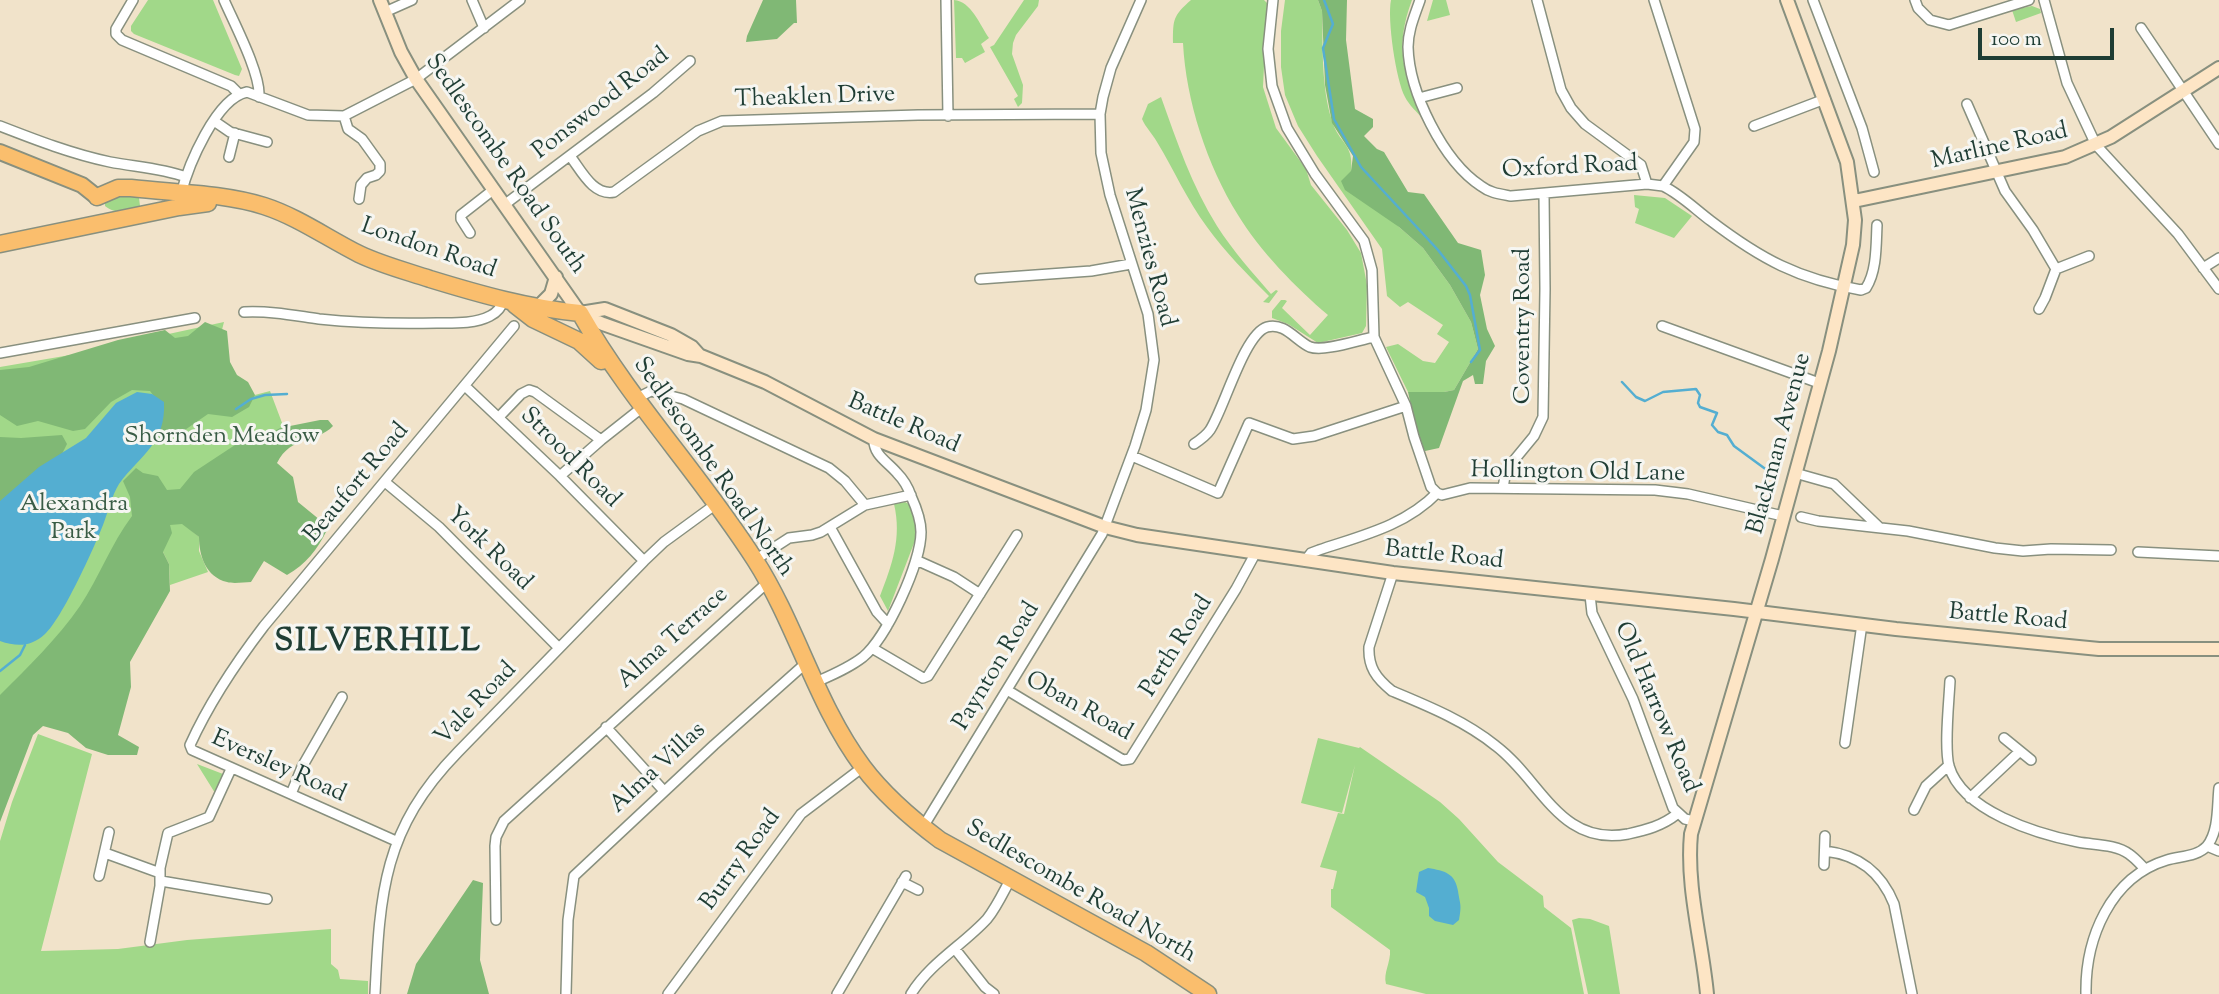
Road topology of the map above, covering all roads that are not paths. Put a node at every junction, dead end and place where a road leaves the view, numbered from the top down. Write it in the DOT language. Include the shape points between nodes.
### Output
graph roads {
  1 [pos="133,0"];
  2 [pos="224,0"];
  3 [pos="412,0"];
  4 [pos="472,0"];
  5 [pos="520,0"];
  6 [pos="946,0"];
  7 [pos="1140,0"];
  8 [pos="1273,0"];
  9 [pos="1420,0"];
  10 [pos="1538,0"];
  11 [pos="1654,0"];
  12 [pos="1787,0"];
  13 [pos="1813,0"];
  14 [pos="1915,0"];
  15 [pos="2029,0"];
  16 [pos="2044,0"];
  17 [pos="382,6"];
  18 [pos="484,28"];
  19 [pos="2141,28"];
  20 [pos="690,61"];
  21 [pos="2219,68"];
  22 [pos="416,79"];
  23 [pos="1457,88"];
  24 [pos="2184,91"];
  25 [pos="239,94"];
  26 [pos="259,97"];
  27 [pos="1419,98"];
  28 [pos="1825,99"];
  29 [pos="1967,104"];
  30 [pos="1100,114"];
  31 [pos="344,116"];
  32 [pos="948,116"];
  33 [pos="214,121"];
  34 [pos="0,126"];
  35 [pos="1754,126"];
  36 [pos="235,133"];
  37 [pos="267,142"];
  38 [pos="2219,144"];
  39 [pos="2096,145"];
  40 [pos="0,152"];
  41 [pos="570,156"];
  42 [pos="229,157"];
  43 [pos="1874,172"];
  44 [pos="1996,172"];
  45 [pos="186,177"];
  46 [pos="1647,184"];
  47 [pos="1663,186"];
  48 [pos="493,190"];
  49 [pos="1544,194"];
  50 [pos="97,197"];
  51 [pos="359,199"];
  52 [pos="180,200"];
  53 [pos="1854,201"];
  54 [pos="504,205"];
  55 [pos="124,219"];
  56 [pos="1877,225"];
  57 [pos="77,228"];
  58 [pos="470,233"];
  59 [pos="0,244"];
  60 [pos="2089,256"];
  61 [pos="2219,258"];
  62 [pos="1131,264"];
  63 [pos="2203,268"];
  64 [pos="2056,269"];
  65 [pos="556,277"];
  66 [pos="979,279"];
  67 [pos="1844,287"];
  68 [pos="2219,289"];
  69 [pos="508,302"];
  70 [pos="537,308"];
  71 [pos="2039,309"];
  72 [pos="244,312"];
  73 [pos="580,313"];
  74 [pos="195,318"];
  75 [pos="514,326"];
  76 [pos="1662,326"];
  77 [pos="1374,337"];
  78 [pos="0,353"];
  79 [pos="615,370"];
  80 [pos="1819,383"];
  81 [pos="466,386"];
  82 [pos="640,402"];
  83 [pos="1406,406"];
  84 [pos="499,417"];
  85 [pos="874,439"];
  86 [pos="601,440"];
  87 [pos="1194,444"];
  88 [pos="1132,456"];
  89 [pos="1795,473"];
  90 [pos="560,476"];
  91 [pos="385,482"];
  92 [pos="1503,488"];
  93 [pos="1437,493"];
  94 [pos="911,495"];
  95 [pos="716,504"];
  96 [pos="866,505"];
  97 [pos="1783,516"];
  98 [pos="1801,517"];
  99 [pos="830,527"];
  100 [pos="1105,527"];
  101 [pos="1880,528"];
  102 [pos="1017,535"];
  103 [pos="2111,550"];
  104 [pos="2138,552"];
  105 [pos="1255,554"];
  106 [pos="2219,556"];
  107 [pos="755,560"];
  108 [pos="916,560"];
  109 [pos="644,561"];
  110 [pos="1305,561"];
  111 [pos="1393,573"];
  112 [pos="768,582"];
  113 [pos="980,594"];
  114 [pos="1590,595"];
  115 [pos="1756,612"];
  116 [pos="888,624"];
  117 [pos="1863,624"];
  118 [pos="559,648"];
  119 [pos="872,648"];
  120 [pos="2219,649"];
  121 [pos="806,663"];
  122 [pos="232,668"];
  123 [pos="1950,681"];
  124 [pos="816,682"];
  125 [pos="1007,690"];
  126 [pos="342,698"];
  127 [pos="606,727"];
  128 [pos="2004,738"];
  129 [pos="1845,743"];
  130 [pos="2020,752"];
  131 [pos="1130,759"];
  132 [pos="2031,760"];
  133 [pos="1949,765"];
  134 [pos="863,767"];
  135 [pos="231,769"];
  136 [pos="2219,788"];
  137 [pos="664,791"];
  138 [pos="291,794"];
  139 [pos="1970,798"];
  140 [pos="1914,810"];
  141 [pos="1677,814"];
  142 [pos="1694,821"];
  143 [pos="923,827"];
  144 [pos="110,832"];
  145 [pos="1825,836"];
  146 [pos="397,841"];
  147 [pos="2207,846"];
  148 [pos="1825,851"];
  149 [pos="2219,851"];
  150 [pos="105,853"];
  151 [pos="1824,865"];
  152 [pos="2145,869"];
  153 [pos="99,876"];
  154 [pos="160,877"];
  155 [pos="1010,880"];
  156 [pos="918,890"];
  157 [pos="267,899"];
  158 [pos="496,920"];
  159 [pos="150,942"];
  160 [pos="955,949"];
  161 [pos="375,994"];
  162 [pos="566,994"];
  163 [pos="668,994"];
  164 [pos="837,994"];
  165 [pos="911,994"];
  166 [pos="994,994"];
  167 [pos="1208,994"];
  168 [pos="1707,994"];
  169 [pos="1912,994"];
  170 [pos="2086,994"];
  1 -- 25 [label="street" via="116,29 122,40 231,86"];
  2 -- 26 [label="street" via="256,75"];
  3 -- 17 [label="street"];
  4 -- 18 [label="street"];
  5 -- 18 [label="street"];
  6 -- 32 [label="street"];
  7 -- 30 [label="street, Menzies Road" via="1111,68"];
  8 -- 77 [label="street" via="1268,49 1272,86 1287,128 1364,242 1372,270"];
  9 -- 27 [label="street, Oxford Road" via="1408,43 1410,71"];
  10 -- 46 [label="street" via="1561,90 1571,108 1585,124 1641,165"];
  11 -- 47 [label="street" via="1695,130 1694,142"];
  12 -- 28 [label="street, Blackman Avenue"];
  13 -- 43 [label="street"];
  14 -- 15 [label="street" via="1930,20 1949,25"];
  16 -- 39 [label="street" via="2067,83"];
  17 -- 22 [label="street, Sedlescombe Road South"];
  18 -- 22 [label="street"];
  19 -- 24 [label="street"];
  20 -- 41 [label="street, Ponswood Road"];
  21 -- 24 [label="street, Marline Road"];
  22 -- 31 [label="street"];
  22 -- 48 [label="street, Sedlescombe Road South"];
  23 -- 27 [label="street"];
  24 -- 38 [label="street"];
  24 -- 39 [label="street, Marline Road"];
  25 -- 26 [label="street"];
  25 -- 33 [label="street"];
  26 -- 31 [label="street" via="308,115"];
  27 -- 49 [label="street, Oxford Road" via="1444,146 1481,187 1511,196"];
  28 -- 35 [label="street"];
  28 -- 53 [label="street, Blackman Avenue" via="1847,162"];
  29 -- 44 [label="street"];
  30 -- 32 [label="street, Theaklen Drive"];
  30 -- 62 [label="street, Menzies Road" via="1101,153"];
  31 -- 51 [label="street" via="348,129 362,139 380,164 380,171 361,185"];
  32 -- 41 [label="street, Theaklen Drive" via="722,121 698,131 609,193 593,187"];
  33 -- 36 [label="street"];
  33 -- 45 [label="street"];
  34 -- 45 [label="street" via="80,154"];
  36 -- 37 [label="street"];
  36 -- 42 [label="street"];
  39 -- 44 [label="street, Marline Road" via="2065,157"];
  39 -- 63 [label="street"];
  40 -- 50 [label="main road" via="82,185"];
  41 -- 54 [label="street, Ponswood Road"];
  44 -- 53 [label="street, Marline Road"];
  44 -- 64 [label="street"];
  45 -- 52 [label="street"];
  46 -- 47 [label="street, Oxford Road"];
  46 -- 49 [label="street, Oxford Road"];
  47 -- 67 [label="street, Oxford Road" via="1756,254 1797,274"];
  48 -- 54 [label="street, Sedlescombe Road South"];
  48 -- 58 [label="street" via="461,215"];
  49 -- 92 [label="street, Coventry Road" via="1543,416 1534,436 1506,470"];
  50 -- 52 [label="highway, London Road" via="118,188"];
  50 -- 55 [label="highway" via="102,210"];
  50 -- 57 [label="highway" via="89,218"];
  52 -- 55 [label="highway, London Road"];
  52 -- 69 [label="highway, London Road" via="228,199 263,206 383,264"];
  53 -- 67 [label="street, Blackman Avenue" via="1853,245"];
  54 -- 65 [label="street, Sedlescombe Road South"];
  55 -- 57 [label="highway, London Road"];
  56 -- 67 [label="street" via="1869,283 1861,290"];
  57 -- 59 [label="highway, London Road"];
  60 -- 64 [label="street"];
  61 -- 63 [label="street"];
  62 -- 66 [label="street"];
  62 -- 88 [label="street, Menzies Road" via="1148,314 1154,360"];
  63 -- 68 [label="street"];
  64 -- 71 [label="street"];
  65 -- 70 [label="street" via="551,294"];
  65 -- 73 [label="street, Sedlescombe Road South"];
  67 -- 80 [label="street, Blackman Avenue"];
  69 -- 70 [label="highway, London Road"];
  69 -- 72 [label="street" via="489,317 447,323"];
  69 -- 79 [label="highway" via="579,341"];
  70 -- 73 [label="highway, London Road"];
  73 -- 79 [label="highway, Sedlescombe Road North"];
  73 -- 85 [label="street, Battle Road" via="765,382"];
  74 -- 78 [label="street"];
  75 -- 81 [label="street, Beaufort Road"];
  76 -- 80 [label="street"];
  77 -- 83 [label="street"];
  77 -- 87 [label="street" via="1321,349 1283,328 1265,328 1245,353 1210,431"];
  79 -- 82 [label="highway, Sedlescombe Road North"];
  80 -- 89 [label="street, Blackman Avenue"];
  81 -- 84 [label="street, Strood Road"];
  81 -- 91 [label="street, Beaufort Road"];
  82 -- 86 [label="street"];
  82 -- 95 [label="highway, Sedlescombe Road North"];
  82 -- 96 [label="street" via="651,391 709,410 829,468"];
  83 -- 88 [label="street" via="1293,439 1249,423 1218,493"];
  83 -- 93 [label="street"];
  84 -- 86 [label="street" via="529,390"];
  84 -- 90 [label="street, Strood Road"];
  85 -- 94 [label="street" via="876,452"];
  85 -- 100 [label="street, Battle Road"];
  86 -- 90 [label="street"];
  88 -- 100 [label="street, Menzies Road"];
  89 -- 97 [label="street, Blackman Avenue"];
  89 -- 101 [label="street" via="1834,484"];
  90 -- 109 [label="street, Strood Road"];
  91 -- 118 [label="street, York Road" via="439,527"];
  91 -- 122 [label="street, Beaufort Road"];
  92 -- 93 [label="street, Hollington Old Lane"];
  92 -- 97 [label="street, Hollington Old Lane" via="1655,490"];
  93 -- 110 [label="street, Hollington Old Lane" via="1390,525 1318,550"];
  94 -- 96 [label="street"];
  94 -- 108 [label="street" via="921,528"];
  95 -- 107 [label="highway, Sedlescombe Road North"];
  95 -- 109 [label="street, Vale Road"];
  96 -- 99 [label="street"];
  97 -- 115 [label="street, Blackman Avenue"];
  98 -- 101 [label="street"];
  99 -- 107 [label="street" via="789,538"];
  99 -- 116 [label="street"];
  100 -- 105 [label="street, Battle Road"];
  100 -- 125 [label="street, Paynton Road"];
  101 -- 103 [label="street" via="2023,551"];
  102 -- 113 [label="street"];
  104 -- 106 [label="street"];
  105 -- 110 [label="street, Battle Road"];
  105 -- 131 [label="street, Perth Road"];
  107 -- 112 [label="highway, Sedlescombe Road North"];
  108 -- 113 [label="street"];
  108 -- 116 [label="street"];
  109 -- 118 [label="street, Vale Road"];
  110 -- 111 [label="street, Battle Road"];
  111 -- 114 [label="street, Battle Road"];
  111 -- 141 [label="street" via="1369,647 1372,670 1381,682 1475,730 1517,764 1564,819 1581,829 1598,836 1616,836 1659,826"];
  112 -- 121 [label="highway, Sedlescombe Road North"];
  112 -- 127 [label="street, Alma Terrace"];
  113 -- 119 [label="street" via="928,676 923,678"];
  114 -- 115 [label="street, Battle Road"];
  114 -- 141 [label="street, Old Harrow Road" via="1592,613 1633,699"];
  115 -- 117 [label="street, Battle Road"];
  115 -- 142 [label="street, Blackman Avenue"];
  116 -- 119 [label="street"];
  117 -- 120 [label="street, Battle Road" via="2099,649"];
  117 -- 129 [label="street"];
  118 -- 146 [label="street, Vale Road" via="444,766"];
  119 -- 124 [label="street" via="846,668"];
  121 -- 124 [label="highway, Sedlescombe Road North"];
  121 -- 137 [label="street, Alma Villas"];
  122 -- 135 [label="street, Eversley Road" via="190,745"];
  123 -- 133 [label="street"];
  124 -- 134 [label="highway, Sedlescombe Road North"];
  125 -- 131 [label="street, Oban Road" via="1123,760"];
  125 -- 143 [label="street, Paynton Road"];
  126 -- 138 [label="street"];
  127 -- 137 [label="street"];
  127 -- 158 [label="street, Alma Terrace" via="499,829"];
  128 -- 130 [label="street"];
  130 -- 132 [label="street"];
  130 -- 139 [label="street"];
  133 -- 139 [label="street"];
  133 -- 140 [label="street" via="1926,786"];
  134 -- 143 [label="highway, Sedlescombe Road North"];
  134 -- 163 [label="street, Burry Road" via="801,814"];
  135 -- 138 [label="street, Eversley Road"];
  135 -- 154 [label="street" via="209,817 168,833"];
  136 -- 147 [label="street" via="2214,832"];
  137 -- 162 [label="street, Alma Villas" via="574,876"];
  138 -- 146 [label="street, Eversley Road"];
  139 -- 152 [label="street" via="2039,832 2127,852"];
  141 -- 142 [label="street, Old Harrow Road"];
  142 -- 168 [label="street, Old Harrow Road" via="1690,875"];
  143 -- 155 [label="highway, Sedlescombe Road North"];
  144 -- 150 [label="street"];
  145 -- 148 [label="street"];
  146 -- 161 [label="street, Vale Road" via="382,898"];
  147 -- 149 [label="street"];
  147 -- 152 [label="street"];
  148 -- 151 [label="street"];
  148 -- 169 [label="street" via="1861,861 1888,890"];
  150 -- 153 [label="street"];
  150 -- 154 [label="street"];
  152 -- 170 [label="street" via="2119,891 2103,915 2088,955"];
  154 -- 157 [label="street"];
  154 -- 159 [label="street"];
  155 -- 160 [label="street" via="989,917"];
  155 -- 167 [label="highway, Sedlescombe Road North" via="1146,953"];
  156 -- 164 [label="street" via="904,879"];
  160 -- 165 [label="street"];
  160 -- 166 [label="street"];
}
